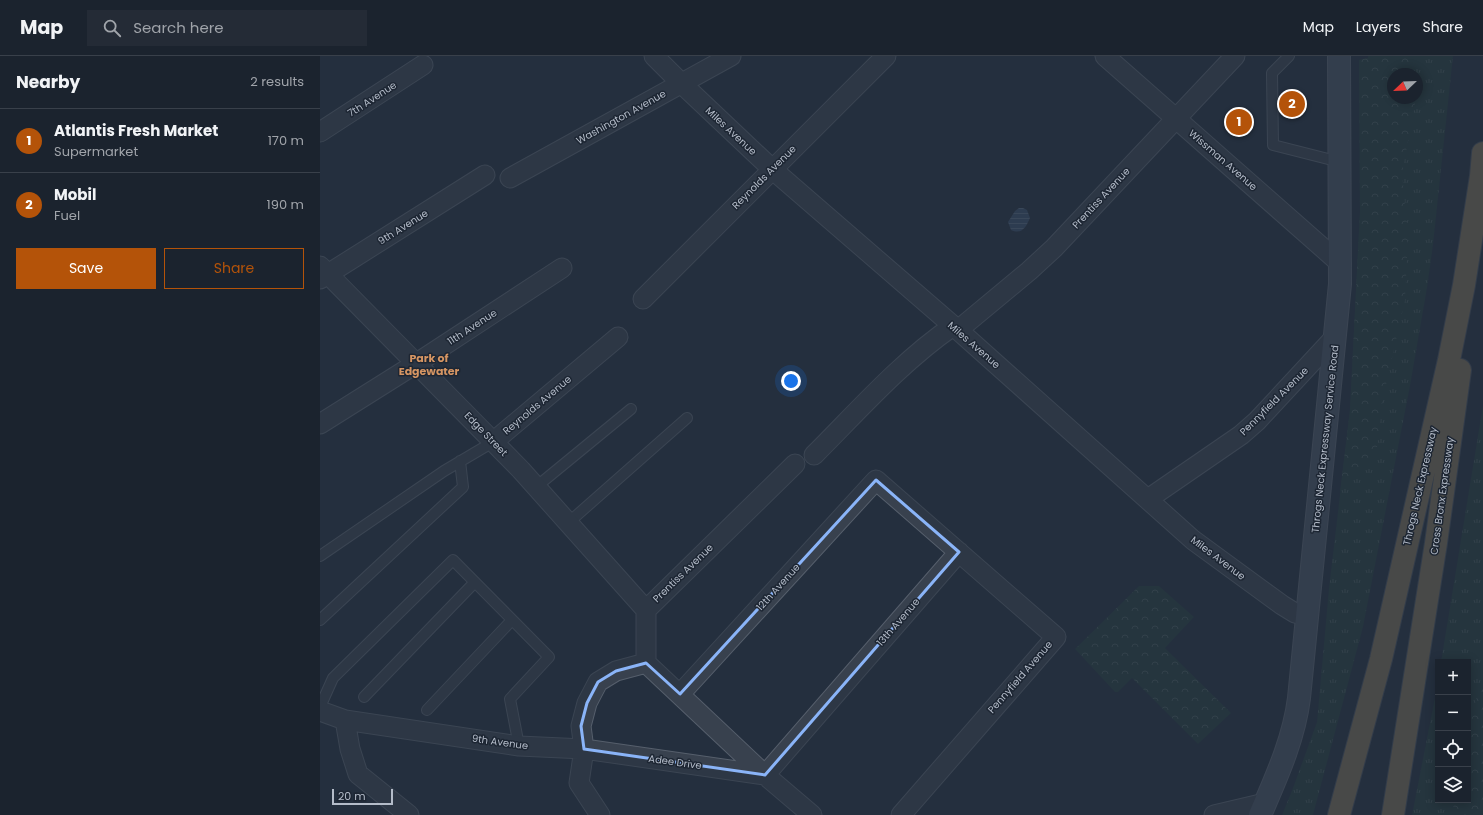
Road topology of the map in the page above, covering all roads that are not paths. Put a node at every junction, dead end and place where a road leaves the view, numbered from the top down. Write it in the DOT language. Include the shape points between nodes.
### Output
graph roads {
  1 [pos="654,56"];
  2 [pos="731,56"];
  3 [pos="886,56"];
  4 [pos="1105,56"];
  5 [pos="1235,56"];
  6 [pos="1289,56"];
  7 [pos="1339,56"];
  8 [pos="423,65"];
  9 [pos="682,84"];
  10 [pos="1175,118"];
  11 [pos="320,132"];
  12 [pos="1483,153"];
  13 [pos="1340,162"];
  14 [pos="772,169"];
  15 [pos="485,175"];
  16 [pos="1481,176"];
  17 [pos="510,178"];
  18 [pos="1340,264"];
  19 [pos="562,268"];
  20 [pos="323,273"];
  21 [pos="643,299"];
  22 [pos="955,328"];
  23 [pos="618,337"];
  24 [pos="1335,337"];
  25 [pos="416,363"];
  26 [pos="631,409"];
  27 [pos="687,418"];
  28 [pos="320,424"];
  29 [pos="493,442"];
  30 [pos="814,455"];
  31 [pos="460,461"];
  32 [pos="795,464"];
  33 [pos="536,487"];
  34 [pos="1148,499"];
  35 [pos="568,523"];
  36 [pos="959,552"];
  37 [pos="320,556"];
  38 [pos="475,582"];
  39 [pos="646,610"];
  40 [pos="1308,616"];
  41 [pos="320,620"];
  42 [pos="512,620"];
  43 [pos="646,663"];
  44 [pos="680,694"];
  45 [pos="364,697"];
  46 [pos="320,707"];
  47 [pos="427,710"];
  48 [pos="320,711"];
  49 [pos="345,720"];
  50 [pos="520,746"];
  51 [pos="584,749"];
  52 [pos="765,775"];
  53 [pos="1263,809"];
  54 [pos="409,815"];
  55 [pos="600,815"];
  56 [pos="812,815"];
  57 [pos="901,815"];
  58 [pos="1214,815"];
  59 [pos="1339,815"];
  60 [pos="1393,815"];
  1 -- 9 [label="street, Miles Avenue"];
  2 -- 9 [label="street, Washington Avenue"];
  3 -- 14 [label="street, Reynolds Avenue"];
  4 -- 10 [label="street, Wissman Avenue"];
  5 -- 10 [label="street, Prentiss Avenue"];
  6 -- 13 [label="lane" via="1272,73 1273,145"];
  7 -- 13 [label="street, Throgs Neck Expressway Service Road"];
  8 -- 11 [label="street, 7th Avenue"];
  9 -- 14 [label="street, Miles Avenue"];
  9 -- 17 [label="street, Washington Avenue"];
  10 -- 18 [label="street, Wissman Avenue"];
  10 -- 22 [label="street, Prentiss Avenue" via="1050,252"];
  12 -- 16 [label="highway, Throgs Neck Expressway"];
  13 -- 18 [label="street, Throgs Neck Expressway Service Road"];
  14 -- 21 [label="street, Reynolds Avenue"];
  14 -- 22 [label="street, Miles Avenue"];
  15 -- 20 [label="street, 9th Avenue"];
  16 -- 59 [label="highway, Throgs Neck Expressway" via="1464,285 1447,367 1379,666"];
  16 -- 60 [label="highway, Cross Bronx Expressway" via="1466,321 1444,484"];
  18 -- 24 [label="street, Throgs Neck Expressway Service Road"];
  19 -- 25 [label="street, 11th Avenue"];
  20 -- 25 [label="street, Edge Street"];
  22 -- 30 [label="street, Prentiss Avenue" via="916,354"];
  22 -- 34 [label="street, Miles Avenue"];
  23 -- 29 [label="street, Reynolds Avenue"];
  24 -- 34 [label="street, Pennyfield Avenue" via="1241,435"];
  24 -- 40 [label="street, Throgs Neck Expressway Service Road"];
  25 -- 28 [label="street, 11th Avenue"];
  25 -- 29 [label="street, Edge Street"];
  26 -- 33 [label="lane"];
  27 -- 35 [label="lane"];
  29 -- 31 [label="lane"];
  29 -- 33 [label="street, Edge Street"];
  31 -- 37 [label="lane"];
  31 -- 41 [label="lane" via="463,487"];
  32 -- 39 [label="street, Prentiss Avenue"];
  33 -- 35 [label="street, Edge Street"];
  34 -- 40 [label="street, Miles Avenue" via="1203,548 1282,605 1295,613"];
  35 -- 39 [label="street, Edge Street"];
  36 -- 44 [label="street, 12th Avenue" via="876,480"];
  36 -- 52 [label="street, 13th Avenue"];
  36 -- 57 [label="street, Pennyfield Avenue" via="1056,636"];
  38 -- 42 [label="lane"];
  38 -- 45 [label="lane"];
  38 -- 46 [label="lane" via="453,560 333,678"];
  39 -- 43 [label="street, Prentiss Avenue"];
  40 -- 53 [label="street, Throgs Neck Expressway Service Road" via="1294,726"];
  42 -- 47 [label="lane"];
  42 -- 50 [label="lane" via="549,657 510,699"];
  43 -- 44 [label="street"];
  43 -- 51 [label="street" via="616,671 598,682 587,703 581,726"];
  44 -- 52 [label="street"];
  48 -- 49 [label="street, 9th Avenue"];
  49 -- 50 [label="street, 9th Avenue"];
  49 -- 54 [label="street" via="358,774"];
  50 -- 51 [label="street, 9th Avenue"];
  51 -- 52 [label="street, Adee Drive"];
  51 -- 55 [label="street" via="579,783"];
  52 -- 56 [label="street"];
  53 -- 58 [label="street"];
}
